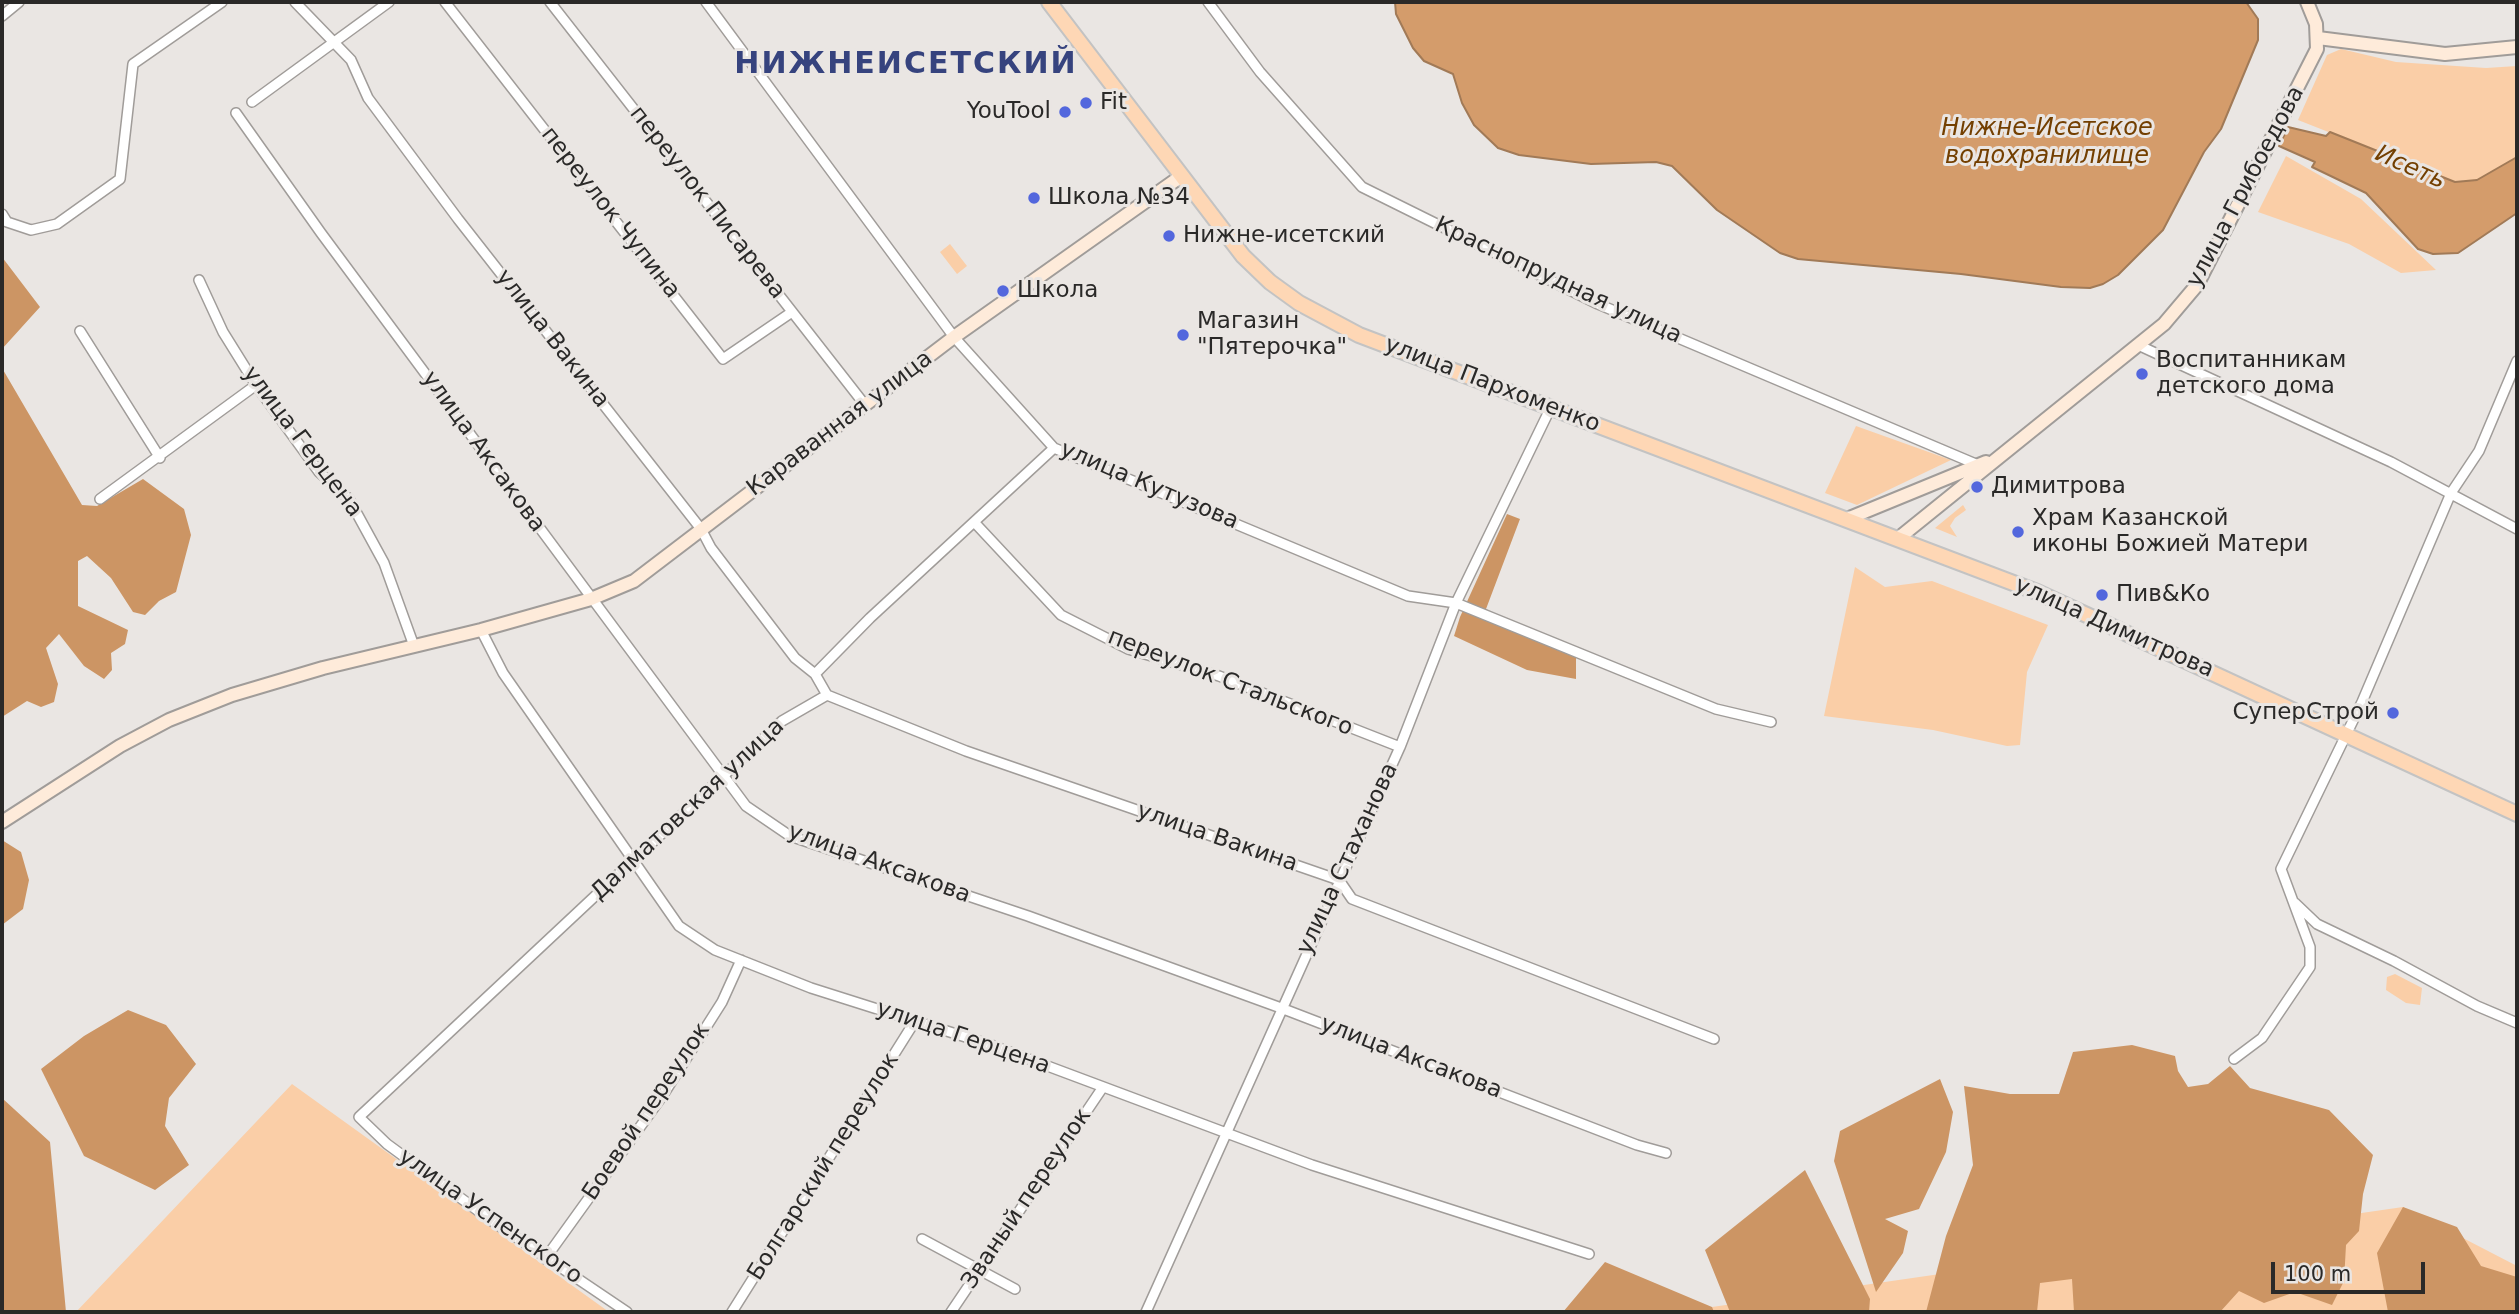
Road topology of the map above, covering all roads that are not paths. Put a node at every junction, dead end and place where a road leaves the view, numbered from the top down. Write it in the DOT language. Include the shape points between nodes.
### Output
graph roads {
  1 [pos="19,2"];
  2 [pos="222,2"];
  3 [pos="295,2"];
  4 [pos="389,2"];
  5 [pos="445,2"];
  6 [pos="550,2"];
  7 [pos="706,2"];
  8 [pos="1049,2"];
  9 [pos="1208,2"];
  10 [pos="2307,2"];
  11 [pos="2,16"];
  12 [pos="2318,38"];
  13 [pos="332,44"];
  14 [pos="2517,47"];
  15 [pos="252,102"];
  16 [pos="236,113"];
  17 [pos="1180,177"];
  18 [pos="2,214"];
  19 [pos="200,280"];
  20 [pos="792,312"];
  21 [pos="79,331"];
  22 [pos="954,337"];
  23 [pos="2138,345"];
  24 [pos="2517,361"];
  25 [pos="256,385"];
  26 [pos="865,405"];
  27 [pos="1551,407"];
  28 [pos="1054,447"];
  29 [pos="1999,457"];
  30 [pos="160,458"];
  31 [pos="1978,466"];
  32 [pos="2451,493"];
  33 [pos="100,499"];
  34 [pos="1847,519"];
  35 [pos="975,523"];
  36 [pos="701,529"];
  37 [pos="2517,529"];
  38 [pos="1900,537"];
  39 [pos="591,599"];
  40 [pos="1456,603"];
  41 [pos="481,630"];
  42 [pos="414,646"];
  43 [pos="815,674"];
  44 [pos="827,695"];
  45 [pos="1771,722"];
  46 [pos="2346,735"];
  47 [pos="1400,747"];
  48 [pos="724,775"];
  49 [pos="2517,814"];
  50 [pos="2,822"];
  51 [pos="633,860"];
  52 [pos="1339,880"];
  53 [pos="2293,902"];
  54 [pos="741,960"];
  55 [pos="1281,1008"];
  56 [pos="915,1021"];
  57 [pos="2517,1023"];
  58 [pos="1714,1039"];
  59 [pos="2234,1059"];
  60 [pos="1103,1087"];
  61 [pos="359,1117"];
  62 [pos="1226,1133"];
  63 [pos="1666,1153"];
  64 [pos="922,1239"];
  65 [pos="1589,1254"];
  66 [pos="545,1259"];
  67 [pos="978,1271"];
  68 [pos="1015,1289"];
  69 [pos="627,1312"];
  70 [pos="732,1312"];
  71 [pos="951,1312"];
  72 [pos="1146,1312"];
  1 -- 11 [label="street"];
  2 -- 18 [label="street" via="134,64 120,179 57,224 31,230 7,222"];
  3 -- 13 [label="street, улица Вакина"];
  4 -- 13 [label="street"];
  5 -- 20 [label="street, переулок Чупина" via="723,359"];
  6 -- 20 [label="street, переулок Писарева"];
  7 -- 22 [label="street, улица Кутузова"];
  8 -- 17 [label="main road, улица Пархоменко"];
  9 -- 31 [label="street, Краснопрудная улица" via="1260,72 1362,187 1598,304"];
  10 -- 12 [label="street"];
  12 -- 14 [label="street" via="2445,54"];
  12 -- 23 [label="street, улица Грибоедова" via="2287,112 2197,285 2164,324"];
  13 -- 15 [label="street"];
  13 -- 36 [label="street, улица Вакина" via="351,60 368,98 458,219"];
  16 -- 39 [label="street, улица Аксакова"];
  17 -- 22 [label="street, Караванная улица"];
  17 -- 27 [label="main road, улица Пархоменко" via="1243,256 1299,303 1359,335"];
  19 -- 25 [label="street, улица Герцена" via="223,332"];
  20 -- 26 [label="street, переулок Писарева"];
  21 -- 30 [label="street"];
  22 -- 26 [label="street, Караванная улица"];
  22 -- 28 [label="street, улица Кутузова"];
  23 -- 29 [label="street, улица Грибоедова"];
  23 -- 32 [label="street"];
  24 -- 32 [label="street" via="2479,451"];
  25 -- 30 [label="street"];
  25 -- 42 [label="street, улица Герцена" via="319,472 349,499 384,563"];
  26 -- 36 [label="street, Караванная улица"];
  27 -- 34 [label="main road, улица Пархоменко"];
  27 -- 40 [label="street, улица Стаханова"];
  28 -- 35 [label="street"];
  28 -- 40 [label="street, улица Кутузова" via="1408,596"];
  29 -- 31 [label="street, улица Грибоедова"];
  29 -- 38 [label="street, улица Грибоедова"];
  30 -- 33 [label="street"];
  31 -- 34 [label="street, улица Грибоедова"];
  32 -- 37 [label="street"];
  32 -- 46 [label="street"];
  34 -- 38 [label="main road, улица Пархоменко"];
  35 -- 43 [label="street"];
  35 -- 47 [label="street, переулок Стальского" via="1061,615 1128,649 1219,676"];
  36 -- 39 [label="street, Караванная улица" via="634,581"];
  36 -- 43 [label="street, улица Вакина" via="795,657"];
  38 -- 46 [label="main road, улица Димитрова" via="2037,592"];
  39 -- 41 [label="street, Караванная улица"];
  39 -- 48 [label="street, улица Аксакова"];
  40 -- 45 [label="street, улица Кутузова" via="1716,709"];
  40 -- 47 [label="street, улица Стаханова"];
  41 -- 42 [label="street, Караванная улица"];
  41 -- 51 [label="street, улица Герцена" via="503,673"];
  42 -- 50 [label="street, Караванная улица" via="258,687 169,720"];
  43 -- 44 [label="street"];
  44 -- 48 [label="street, Далматовская улица" via="782,721"];
  44 -- 52 [label="street, улица Вакина" via="965,751"];
  46 -- 49 [label="main road, улица Димитрова"];
  46 -- 53 [label="street" via="2281,869"];
  47 -- 52 [label="street, улица Стаханова"];
  48 -- 51 [label="street, Далматовская улица"];
  48 -- 55 [label="street, улица Аксакова" via="746,806 790,836"];
  51 -- 54 [label="street, улица Герцена" via="679,926 715,950"];
  51 -- 61 [label="street, Далматовская улица"];
  52 -- 55 [label="street, улица Стаханова"];
  52 -- 58 [label="street, улица Вакина" via="1352,899"];
  53 -- 57 [label="street" via="2317,924"];
  53 -- 59 [label="street" via="2310,947 2310,967 2262,1038"];
  54 -- 56 [label="street, улица Герцена"];
  54 -- 66 [label="street, Боевой переулок" via="722,1002 663,1095"];
  55 -- 62 [label="street, улица Стаханова"];
  55 -- 63 [label="street, улица Аксакова"];
  56 -- 60 [label="street, улица Герцена"];
  56 -- 70 [label="street, Болгарский переулок"];
  60 -- 62 [label="street, улица Герцена"];
  60 -- 67 [label="street, Званый переулок"];
  61 -- 66 [label="street, улица Успенского" via="387,1144"];
  62 -- 65 [label="street, улица Герцена"];
  62 -- 72 [label="street, улица Стаханова"];
  64 -- 67 [label="street"];
  66 -- 69 [label="street, улица Успенского"];
  67 -- 68 [label="street"];
  67 -- 71 [label="street, Званый переулок"];
}
